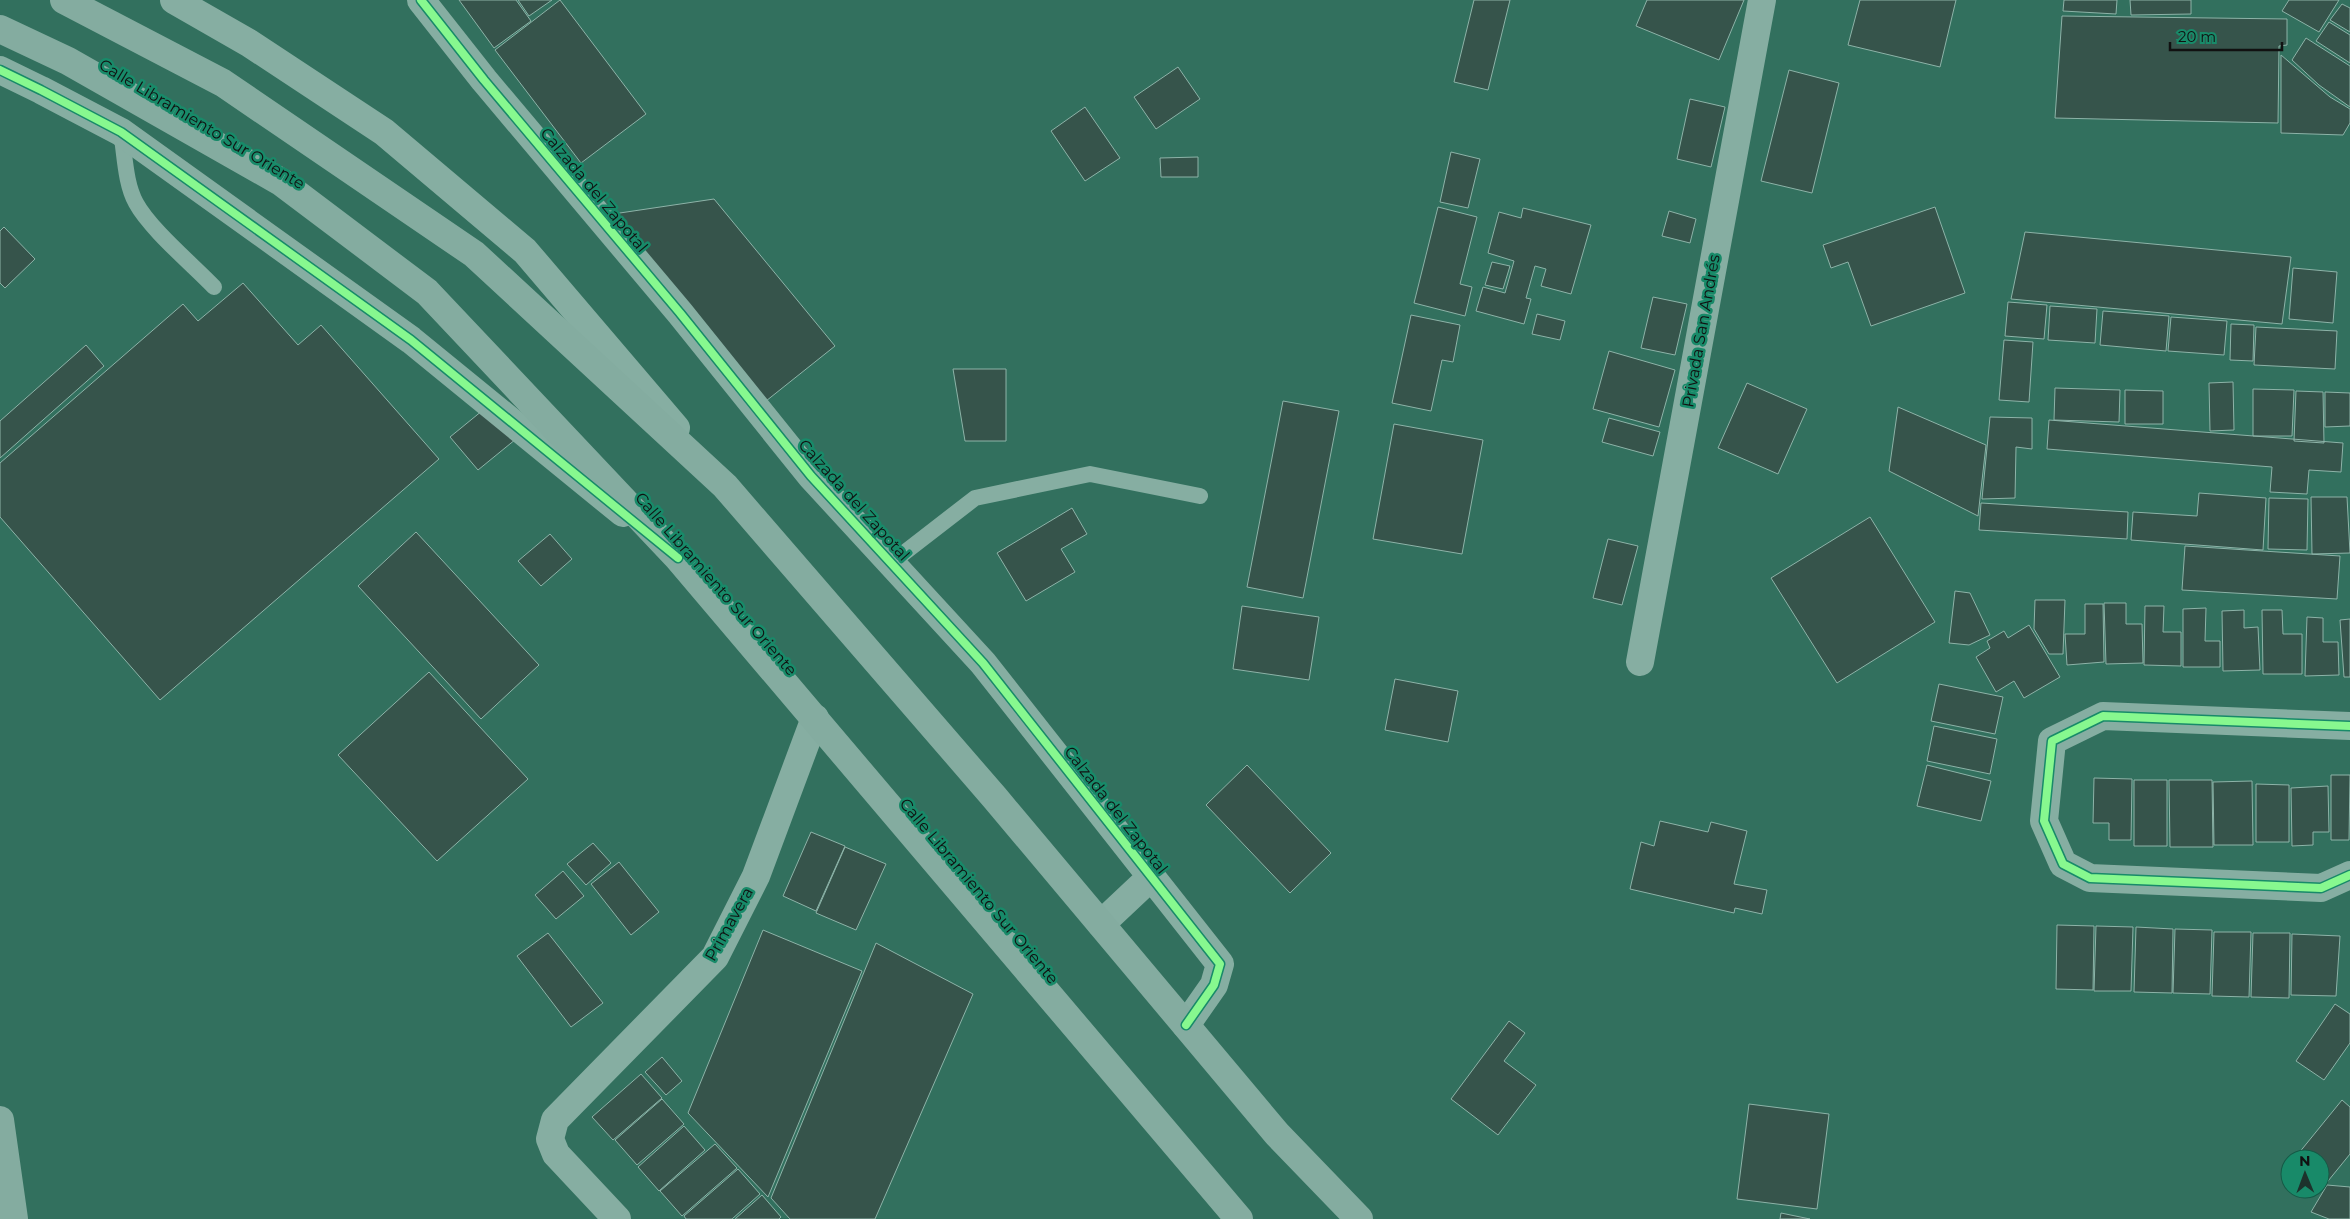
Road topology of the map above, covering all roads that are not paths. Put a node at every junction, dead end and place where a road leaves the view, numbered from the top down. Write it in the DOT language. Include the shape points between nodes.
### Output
graph roads {
  1 [pos="64,0"];
  2 [pos="174,0"];
  3 [pos="421,0"];
  4 [pos="1762,0"];
  5 [pos="0,29"];
  6 [pos="0,70"];
  7 [pos="121,132"];
  8 [pos="214,287"];
  9 [pos="725,486"];
  10 [pos="1200,496"];
  11 [pos="678,558"];
  12 [pos="891,563"];
  13 [pos="1640,662"];
  14 [pos="815,718"];
  15 [pos="2350,726"];
  16 [pos="2350,875"];
  17 [pos="1151,877"];
  18 [pos="1101,924"];
  19 [pos="1186,1025"];
  20 [pos="0,1120"];
  21 [pos="14,1219"];
  22 [pos="617,1219"];
  23 [pos="1239,1219"];
  24 [pos="1358,1219"];
  1 -- 9 [label="main road" via="222,83 474,254"];
  2 -- 9 [label="street" via="249,42 384,132 525,250"];
  3 -- 12 [label="street, Calzada del Zapotal" via="811,476"];
  4 -- 13 [label="street, Privada San Andrés"];
  5 -- 11 [label="main road, Calle Libramiento Sur Oriente" via="68,61 281,182 427,292"];
  6 -- 7 [label="street"];
  7 -- 8 [label="lane" via="129,187 136,204"];
  7 -- 11 [label="street" via="411,340"];
  9 -- 18 [label="main road"];
  10 -- 12 [label="lane" via="1090,474 975,498"];
  11 -- 14 [label="main road, Calle Libramiento Sur Oriente"];
  12 -- 17 [label="street, Calzada del Zapotal" via="983,663"];
  14 -- 22 [label="street, Primavera" via="756,876 715,957 554,1120 550,1139 556,1154"];
  14 -- 23 [label="main road, Calle Libramiento Sur Oriente"];
  15 -- 16 [label="street" via="2103,716 2052,741 2044,821 2063,864 2090,878 2321,888"];
  17 -- 18 [label="street"];
  17 -- 19 [label="street, Calzada del Zapotal" via="1220,964 1214,985"];
  18 -- 19 [label="main road"];
  19 -- 24 [label="main road" via="1276,1134"];
  20 -- 21 [label="main road"];
}
